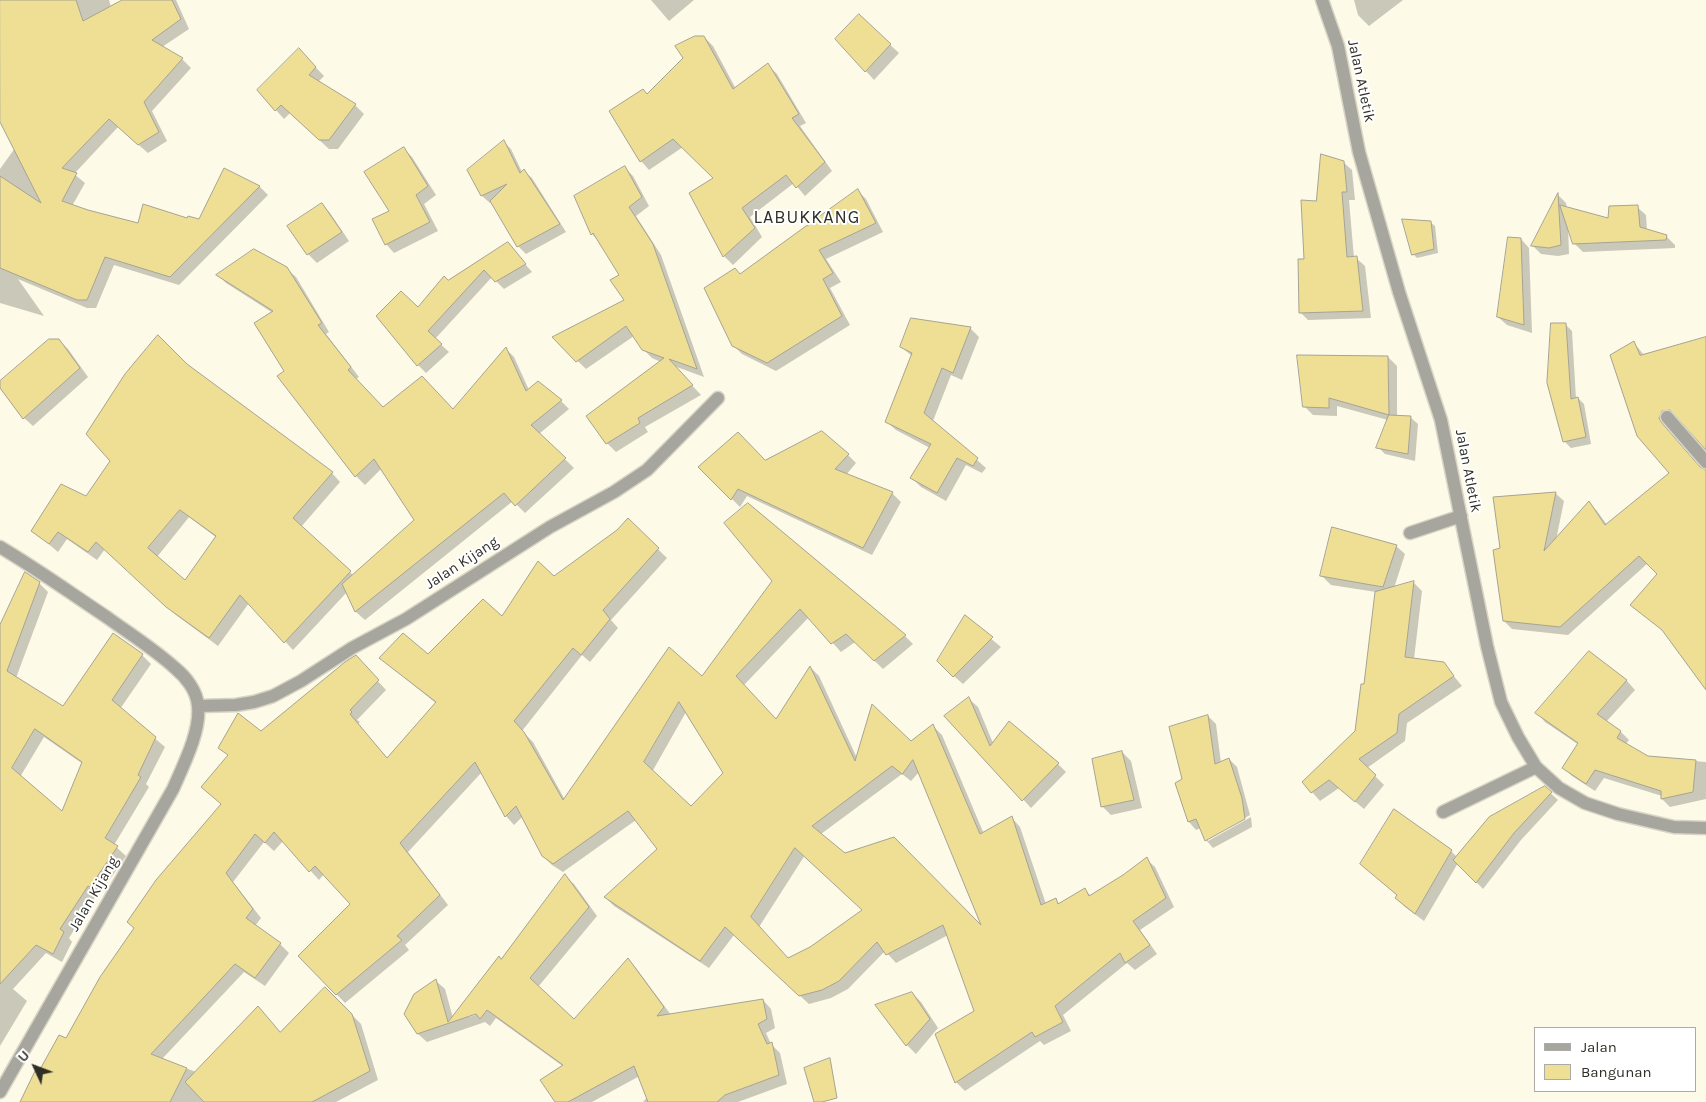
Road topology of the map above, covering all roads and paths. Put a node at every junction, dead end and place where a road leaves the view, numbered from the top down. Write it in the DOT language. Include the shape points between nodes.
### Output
graph roads {
  1 [pos="1322,0"];
  2 [pos="718,398"];
  3 [pos="1668,416"];
  4 [pos="1706,462"];
  5 [pos="1460,516"];
  6 [pos="1410,533"];
  7 [pos="0,547"];
  8 [pos="198,706"];
  9 [pos="1536,767"];
  10 [pos="1443,812"];
  11 [pos="1706,828"];
  12 [pos="0,1092"];
  1 -- 5 [label="street, Jalan Atletik" via="1338,46 1359,152 1399,292 1441,420"];
  2 -- 8 [label="street, Jalan Kijang" via="647,470 406,619 273,696 254,702"];
  3 -- 4 [label="street"];
  5 -- 6 [label="street"];
  5 -- 9 [label="street, Jalan Atletik" via="1501,702"];
  7 -- 8 [label="street, Jalan Kijang" via="176,668 193,689"];
  8 -- 12 [label="street, Jalan Kijang" via="190,750 173,789"];
  9 -- 10 [label="street"];
  9 -- 11 [label="street, Jalan Atletik" via="1559,788 1585,803 1674,827"];
}
